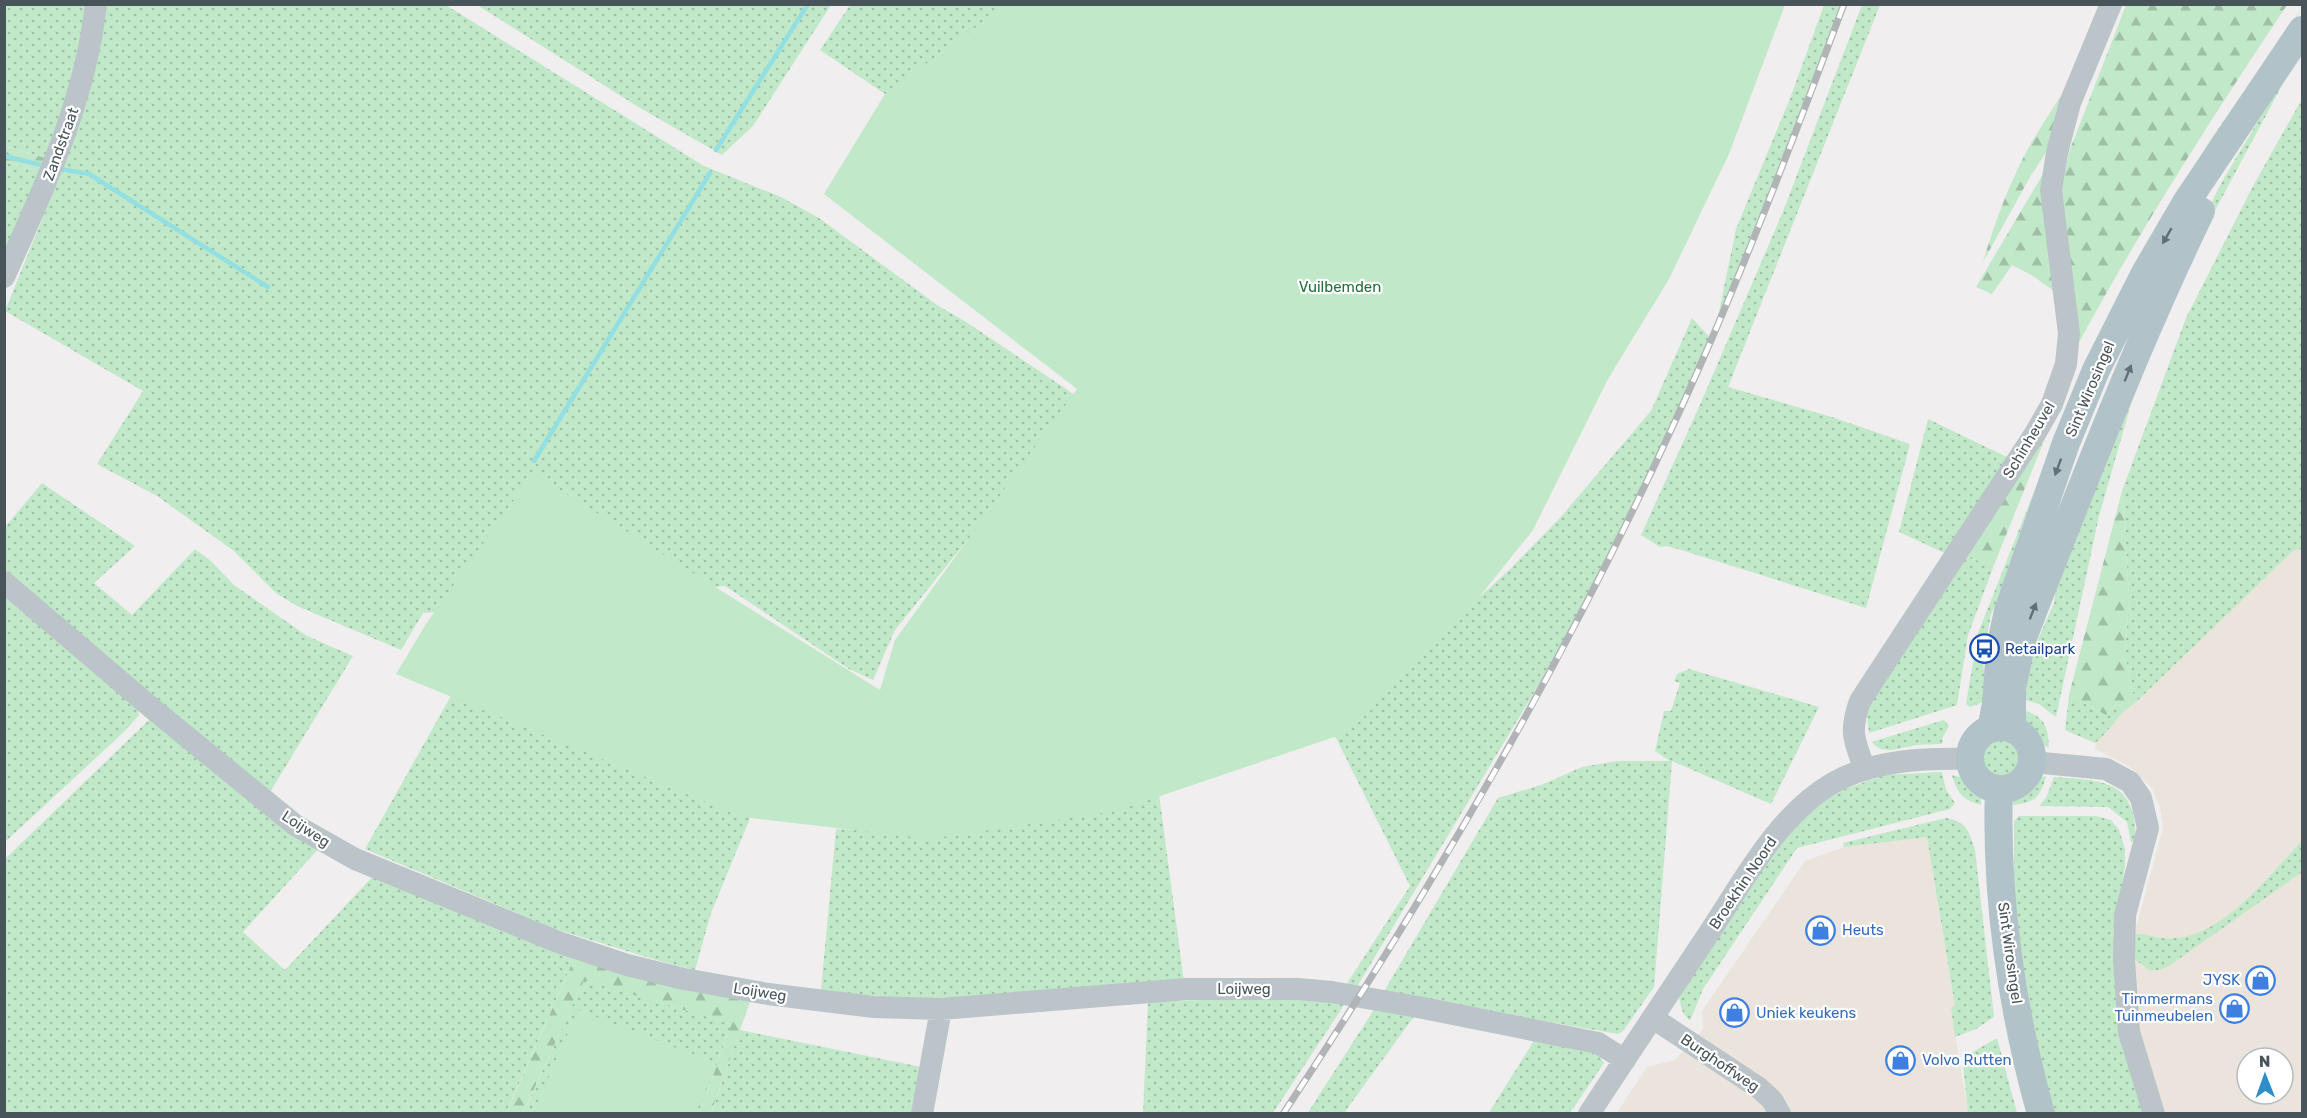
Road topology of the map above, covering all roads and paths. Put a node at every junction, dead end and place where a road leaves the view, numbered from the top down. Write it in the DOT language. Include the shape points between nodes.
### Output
graph roads {
  1 [pos="96,4"];
  2 [pos="2111,4"];
  3 [pos="2302,30"];
  4 [pos="4,277"];
  5 [pos="4,582"];
  6 [pos="2002,729"];
  7 [pos="1970,759"];
  8 [pos="2032,762"];
  9 [pos="1865,770"];
  10 [pos="1999,789"];
  11 [pos="940,1009"];
  12 [pos="1653,1018"];
  13 [pos="1625,1060"];
  14 [pos="922,1113"];
  15 [pos="1589,1113"];
  16 [pos="1780,1113"];
  17 [pos="2041,1113"];
  18 [pos="2154,1113"];
  1 -- 4 [label="street, Zandstraat" via="93,36 73,115 55,165"];
  2 -- 9 [label="street, Schinheuvel" via="2070,103 2051,190 2069,333 2066,364 2052,405 2036,432 1860,701 1853,721 1853,738"];
  3 -- 6 [label="main road, Sint Wirosingel" via="2187,201 2096,370 2066,443 2008,610 1995,705"];
  5 -- 11 [label="street, Loijweg" via="295,825 355,859 627,966 768,994 874,1007"];
  6 -- 7 [label="main road" via="1975,740"];
  6 -- 8 [label="main road" via="2021,735 2028,742"];
  7 -- 9 [label="street, Broekhin Noord" via="1912,760"];
  7 -- 10 [label="main road" via="1978,780"];
  8 -- 10 [label="main road" via="2021,782"];
  8 -- 18 [label="street" via="2106,769 2130,782 2141,798 2148,828 2126,915 2124,960 2129,1032"];
  9 -- 12 [label="street, Broekhin Noord" via="1833,783 1800,808 1777,833"];
  10 -- 17 [label="main road, Sint Wirosingel" via="2003,917"];
  11 -- 13 [label="street, Loijweg" via="1187,989 1298,989 1418,1007 1598,1044"];
  11 -- 14 [label="street"];
  12 -- 13 [label="street, Broekhin Noord"];
  12 -- 16 [label="street, Burghoffweg" via="1759,1088"];
  13 -- 15 [label="street, Broekhin Noord"];
}
